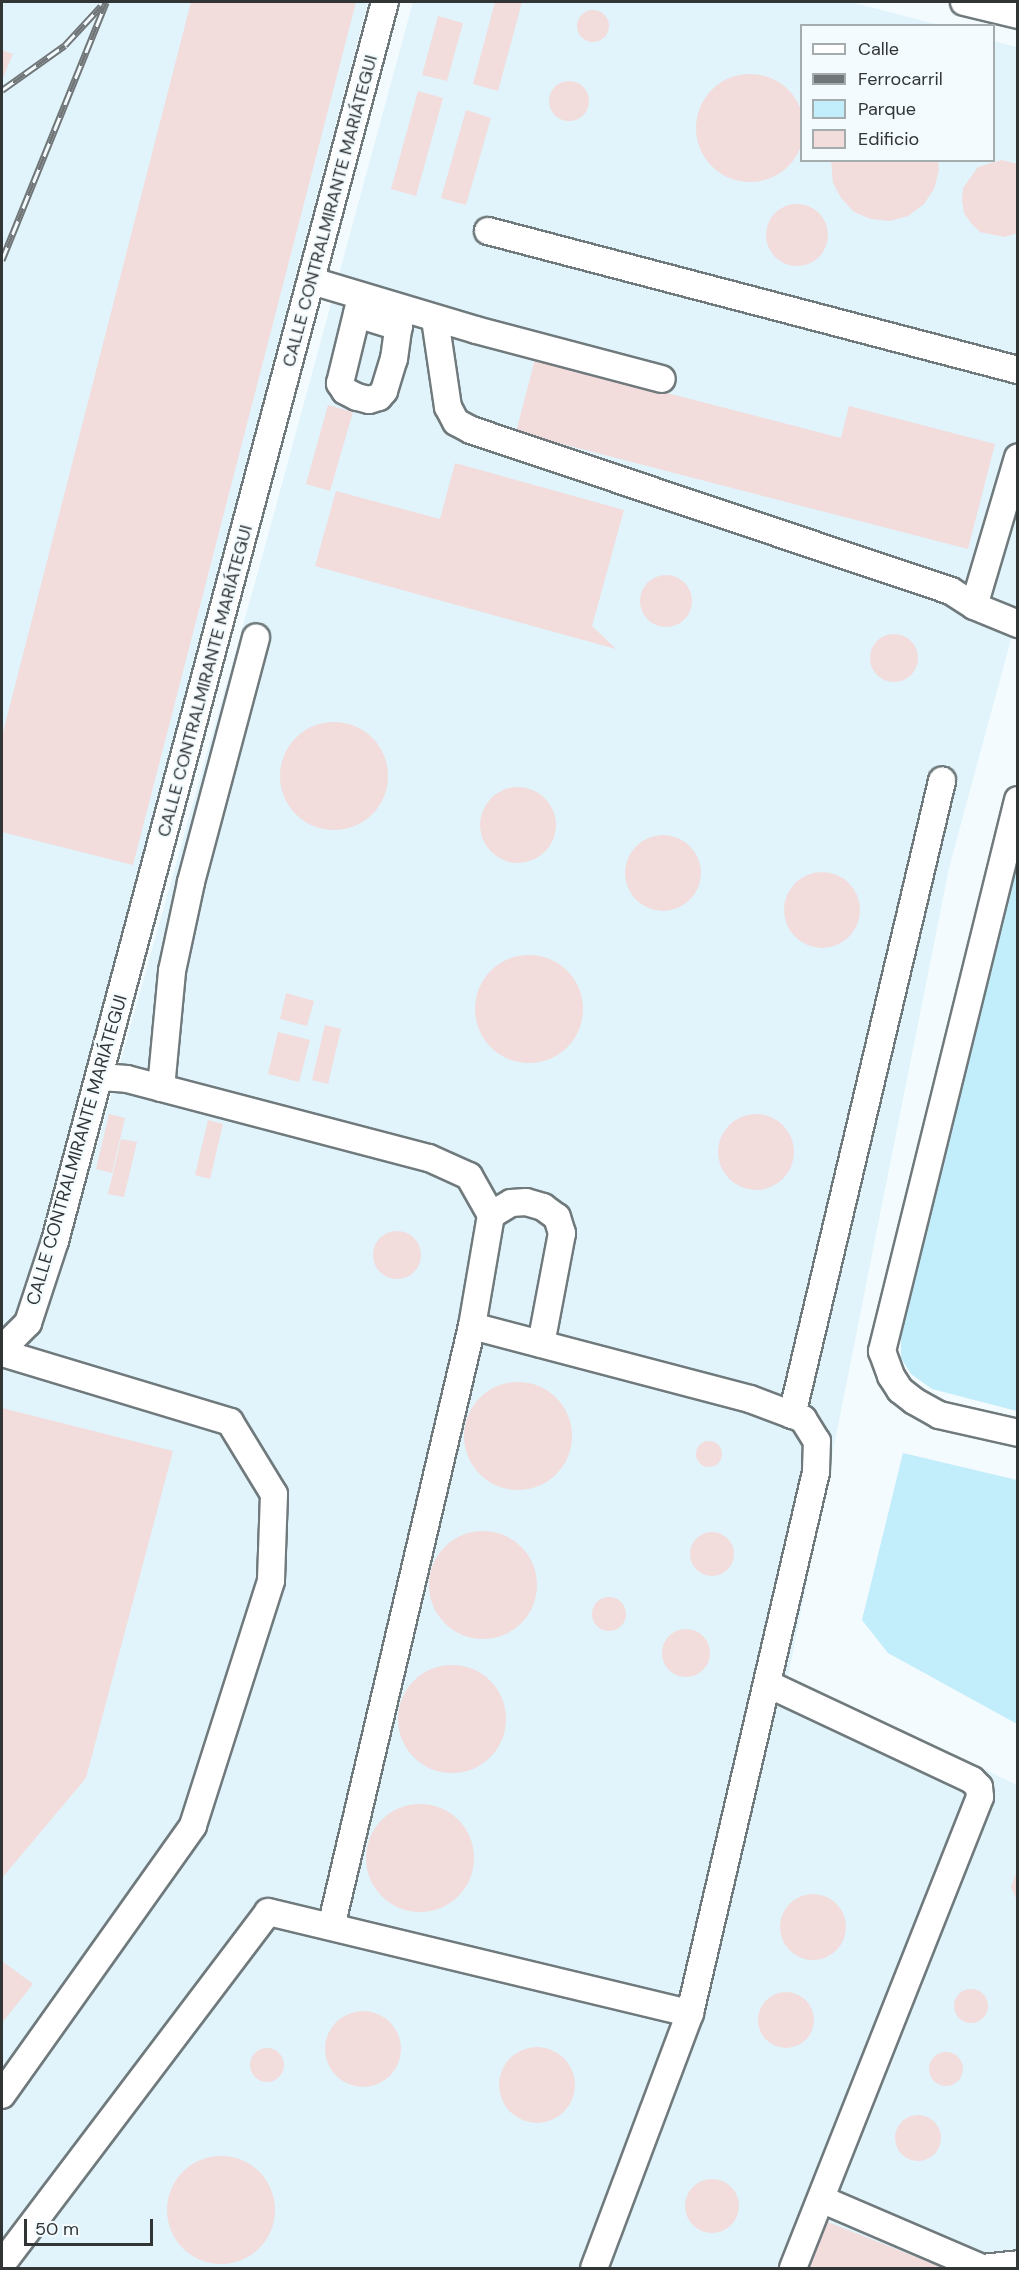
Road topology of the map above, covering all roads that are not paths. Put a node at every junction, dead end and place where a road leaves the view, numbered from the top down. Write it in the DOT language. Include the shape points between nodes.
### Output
graph roads {
  1 [pos="385,2"];
  2 [pos="964,2"];
  3 [pos="1017,15"];
  4 [pos="488,231"];
  5 [pos="312,281"];
  6 [pos="359,305"];
  7 [pos="400,318"];
  8 [pos="435,319"];
  9 [pos="1017,370"];
  10 [pos="662,379"];
  11 [pos="1017,457"];
  12 [pos="974,606"];
  13 [pos="1017,624"];
  14 [pos="256,638"];
  15 [pos="942,781"];
  16 [pos="1017,800"];
  17 [pos="100,1077"];
  18 [pos="161,1088"];
  19 [pos="491,1215"];
  20 [pos="472,1326"];
  21 [pos="541,1344"];
  22 [pos="2,1351"];
  23 [pos="792,1415"];
  24 [pos="1017,1433"];
  25 [pos="768,1684"];
  26 [pos="331,1927"];
  27 [pos="690,2013"];
  28 [pos="2,2095"];
  29 [pos="821,2199"];
  30 [pos="2,2264"];
  31 [pos="1008,2266"];
  32 [pos="594,2268"];
  33 [pos="793,2268"];
  1 -- 5 [label="street, CALLE CONTRALMIRANTE MARIÁTEGUI"];
  2 -- 3 [label="street"];
  4 -- 9 [label="street"];
  5 -- 6 [label="street"];
  5 -- 17 [label="street, CALLE CONTRALMIRANTE MARIÁTEGUI"];
  6 -- 7 [label="street"];
  6 -- 7 [label="street" via="340,382 345,391 357,397 379,398 384,391"];
  7 -- 8 [label="street"];
  8 -- 10 [label="street"];
  8 -- 12 [label="street" via="448,407 456,422 471,430 951,591"];
  11 -- 12 [label="street"];
  12 -- 13 [label="street"];
  14 -- 18 [label="street" via="191,882 172,971"];
  15 -- 23 [label="street"];
  16 -- 24 [label="street" via="882,1351 900,1390 915,1401 939,1415"];
  17 -- 18 [label="street"];
  17 -- 22 [label="street, CALLE CONTRALMIRANTE MARIÁTEGUI" via="28,1323"];
  18 -- 19 [label="street" via="429,1158 469,1176"];
  19 -- 20 [label="street"];
  19 -- 21 [label="street" via="511,1203 526,1202 557,1217 562,1233"];
  20 -- 21 [label="street"];
  20 -- 26 [label="street"];
  21 -- 23 [label="street" via="750,1399"];
  22 -- 28 [label="street, CALLE CONTRALMIRANTE MARIÁTEGUI" via="230,1422 274,1494 271,1581 193,1826"];
  23 -- 25 [label="street" via="803,1419 817,1441 816,1472"];
  25 -- 27 [label="street"];
  25 -- 29 [label="street" via="972,1780 979,1787 980,1797"];
  26 -- 27 [label="street"];
  26 -- 30 [label="street" via="268,1912"];
  27 -- 32 [label="street"];
  29 -- 31 [label="street" via="982,2268"];
  29 -- 33 [label="street"];
}
